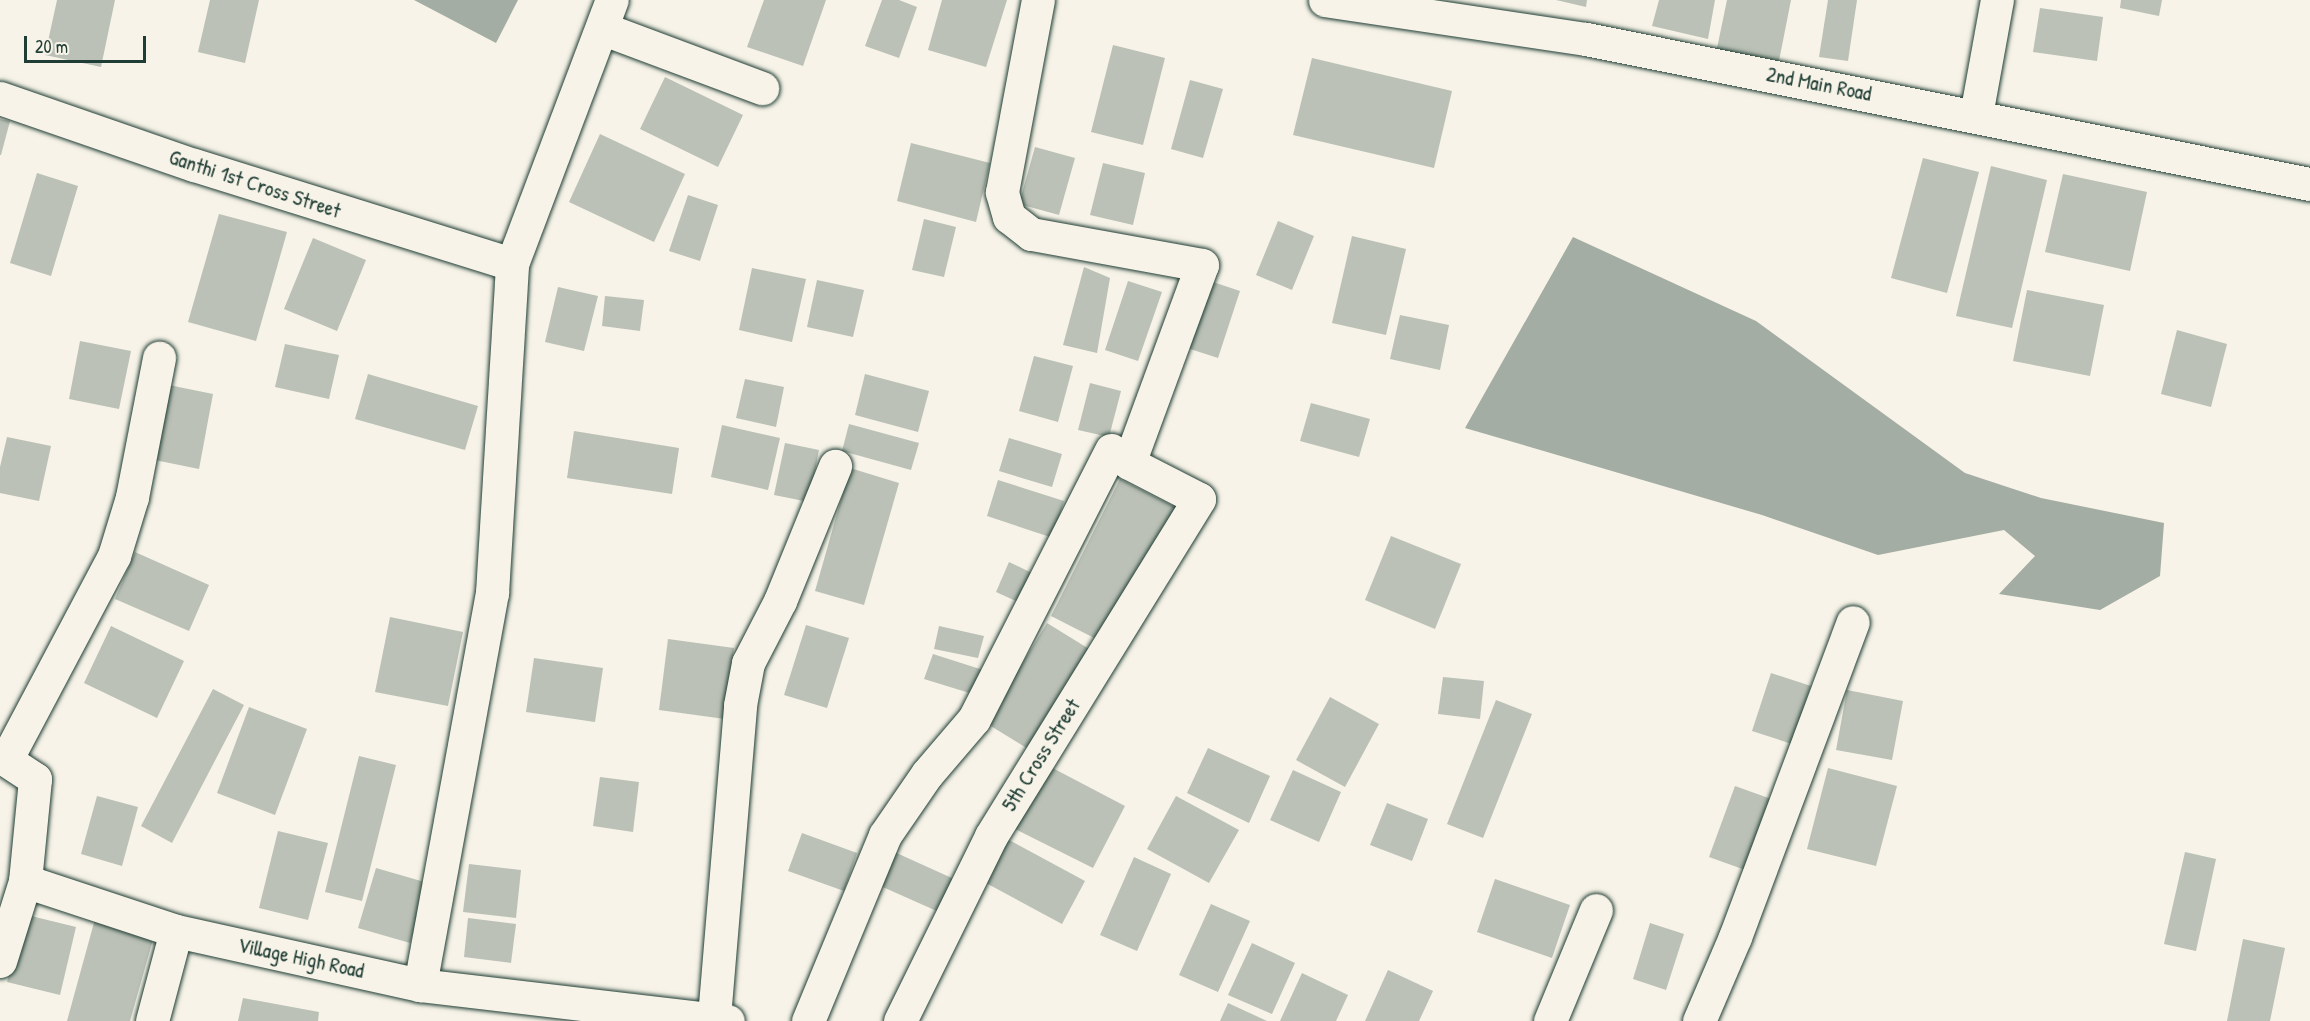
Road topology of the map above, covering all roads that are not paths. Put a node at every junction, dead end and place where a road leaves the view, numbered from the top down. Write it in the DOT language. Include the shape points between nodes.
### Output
graph roads {
  1 [pos="1038,0"];
  2 [pos="1325,0"];
  3 [pos="1997,0"];
  4 [pos="608,14"];
  5 [pos="762,88"];
  6 [pos="0,98"];
  7 [pos="1976,114"];
  8 [pos="2310,184"];
  9 [pos="512,264"];
  10 [pos="159,358"];
  11 [pos="1111,450"];
  12 [pos="835,466"];
  13 [pos="1853,622"];
  14 [pos="4,757"];
  15 [pos="25,881"];
  16 [pos="1596,910"];
  17 [pos="176,931"];
  18 [pos="0,961"];
  19 [pos="420,985"];
  20 [pos="721,1019"];
  21 [pos="152,1021"];
  22 [pos="808,1021"];
  23 [pos="900,1021"];
  24 [pos="1550,1021"];
  25 [pos="1699,1021"];
  1 -- 23 [label="street, 5th Cross Street" via="1002,192 1009,217 1030,234 1202,265 1129,463 1199,499 991,836"];
  2 -- 7 [label="street, 2nd Main Road" via="1586,39"];
  3 -- 7 [label="street"];
  4 -- 5 [label="street"];
  4 -- 9 [label="street"];
  6 -- 9 [label="street, Ganthi 1st Cross Street" via="204,168"];
  7 -- 8 [label="street, 2nd Main Road"];
  9 -- 19 [label="street" via="492,593"];
  10 -- 14 [label="street" via="132,497 114,556"];
  11 -- 22 [label="street" via="974,719 927,774 885,835"];
  12 -- 20 [label="street" via="780,601 748,663 740,705"];
  13 -- 25 [label="street"];
  14 -- 15 [label="street" via="35,779"];
  15 -- 17 [label="street, Village High Road"];
  15 -- 18 [label="street"];
  16 -- 24 [label="street"];
  17 -- 19 [label="street, Village High Road"];
  17 -- 21 [label="street"];
  19 -- 20 [label="street, Village High Road"];
}
